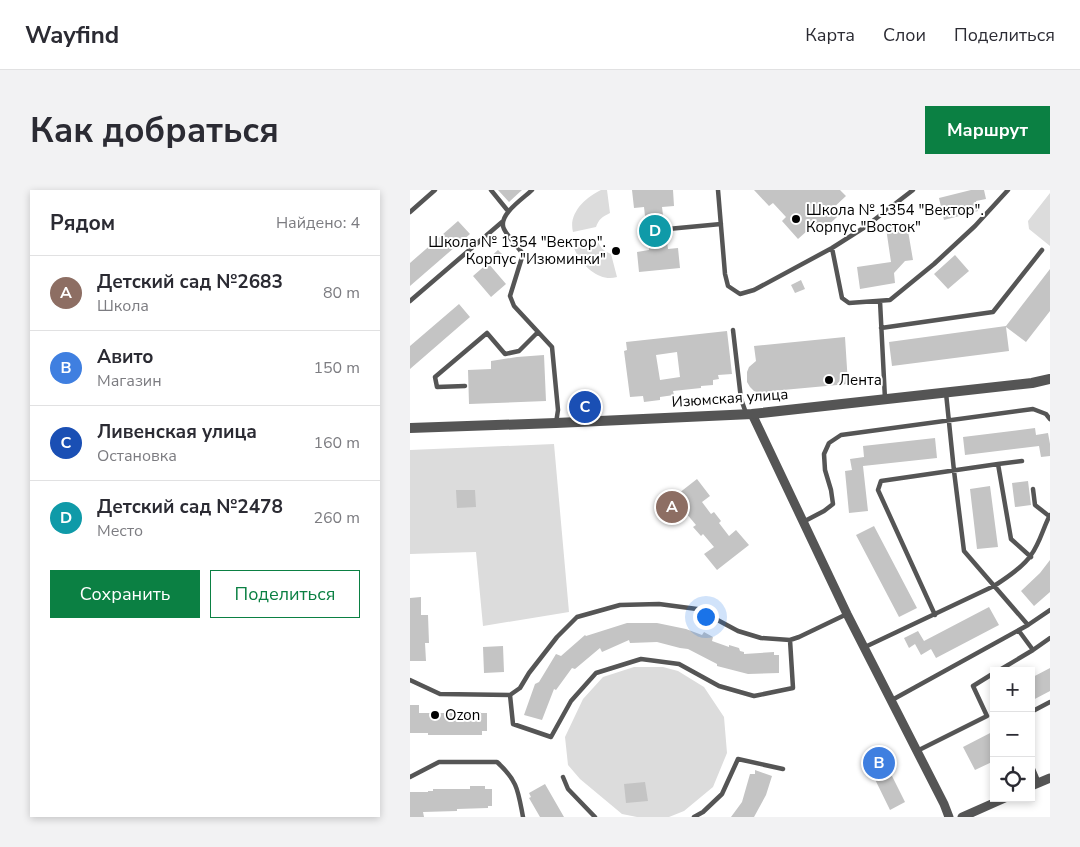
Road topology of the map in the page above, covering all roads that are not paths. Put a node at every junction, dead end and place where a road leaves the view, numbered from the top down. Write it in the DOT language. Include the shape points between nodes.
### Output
graph roads {
  1 [pos="435,190"];
  2 [pos="490,190"];
  3 [pos="532,190"];
  4 [pos="718,190"];
  5 [pos="913,190"];
  6 [pos="1008,190"];
  7 [pos="508,211"];
  8 [pos="410,212"];
  9 [pos="502,222"];
  10 [pos="721,224"];
  11 [pos="668,228"];
  12 [pos="832,248"];
  13 [pos="1042,250"];
  14 [pos="410,301"];
  15 [pos="880,301"];
  16 [pos="881,328"];
  17 [pos="733,330"];
  18 [pos="538,332"];
  19 [pos="1050,379"];
  20 [pos="466,386"];
  21 [pos="946,393"];
  22 [pos="884,399"];
  23 [pos="749,414"];
  24 [pos="1050,419"];
  25 [pos="950,421"];
  26 [pos="556,423"];
  27 [pos="410,428"];
  28 [pos="1022,461"];
  29 [pos="998,464"];
  30 [pos="954,471"];
  31 [pos="1033,489"];
  32 [pos="1050,516"];
  33 [pos="803,522"];
  34 [pos="1031,557"];
  35 [pos="994,586"];
  36 [pos="1050,610"];
  37 [pos="847,614"];
  38 [pos="935,615"];
  39 [pos="1028,625"];
  40 [pos="1019,631"];
  41 [pos="1050,638"];
  42 [pos="790,640"];
  43 [pos="865,647"];
  44 [pos="1033,650"];
  45 [pos="1005,667"];
  46 [pos="990,676"];
  47 [pos="410,680"];
  48 [pos="510,695"];
  49 [pos="892,700"];
  50 [pos="1050,702"];
  51 [pos="1035,710"];
  52 [pos="986,716"];
  53 [pos="990,717"];
  54 [pos="917,751"];
  55 [pos="783,769"];
  56 [pos="410,777"];
  57 [pos="563,777"];
  58 [pos="1050,778"];
  59 [pos="1035,785"];
  60 [pos="995,802"];
  61 [pos="523,817"];
  62 [pos="595,817"];
  63 [pos="694,817"];
  64 [pos="949,817"];
  65 [pos="962,817"];
  1 -- 8 [label="lane"];
  2 -- 7 [label="lane"];
  3 -- 7 [label="lane"];
  4 -- 10 [label="lane"];
  5 -- 12 [label="lane"];
  6 -- 15 [label="lane" via="934,264 890,300"];
  7 -- 9 [label="lane"];
  9 -- 14 [label="lane"];
  9 -- 18 [label="lane" via="523,254 510,296 514,306"];
  10 -- 11 [label="lane"];
  10 -- 12 [label="lane" via="728,286 740,294 754,290"];
  12 -- 15 [label="lane" via="842,298 848,303"];
  13 -- 16 [label="lane" via="993,312"];
  15 -- 16 [label="lane"];
  16 -- 22 [label="lane"];
  17 -- 23 [label="lane" via="741,399"];
  18 -- 20 [label="lane" via="518,351 505,354 487,333 435,377 437,387"];
  18 -- 26 [label="lane" via="552,347 558,410"];
  19 -- 21 [label="street, Изюмская улица"];
  21 -- 22 [label="street, Изюмская улица"];
  21 -- 25 [label="lane"];
  22 -- 23 [label="street, Изюмская улица"];
  23 -- 26 [label="street, Изюмская улица"];
  23 -- 33 [label="street"];
  24 -- 25 [label="lane" via="1046,414 1033,410"];
  25 -- 30 [label="lane"];
  25 -- 33 [label="lane" via="841,435 829,443 824,454 825,470 833,504"];
  26 -- 27 [label="street, Изюмская улица"];
  28 -- 29 [label="lane"];
  29 -- 30 [label="lane"];
  29 -- 34 [label="lane" via="1011,539"];
  30 -- 35 [label="lane" via="964,551"];
  30 -- 38 [label="lane" via="881,481 878,490"];
  31 -- 32 [label="lane" via="1035,505"];
  32 -- 34 [label="lane"];
  33 -- 37 [label="street"];
  34 -- 35 [label="lane"];
  35 -- 38 [label="lane"];
  35 -- 39 [label="lane"];
  36 -- 39 [label="lane"];
  37 -- 42 [label="lane"];
  37 -- 43 [label="street"];
  38 -- 43 [label="lane"];
  39 -- 40 [label="lane"];
  40 -- 44 [label="lane"];
  40 -- 49 [label="lane"];
  41 -- 44 [label="lane"];
  42 -- 48 [label="lane" via="761,638 738,631 697,609 659,604 620,604 576,617 556,637 520,688"];
  42 -- 48 [label="lane" via="794,688 754,696 719,686 680,664 641,659 596,673 571,701 551,737 513,724"];
  43 -- 49 [label="street"];
  44 -- 45 [label="lane"];
  46 -- 52 [label="lane" via="973,686"];
  47 -- 48 [label="lane" via="440,694"];
  49 -- 54 [label="street"];
  50 -- 51 [label="lane"];
  52 -- 53 [label="lane"];
  52 -- 54 [label="lane"];
  54 -- 64 [label="street"];
  55 -- 63 [label="lane" via="738,760 722,794"];
  56 -- 61 [label="lane" via="438,762 497,762 517,787"];
  57 -- 62 [label="lane" via="568,789"];
  58 -- 59 [label="street"];
  60 -- 65 [label="street"];
}
